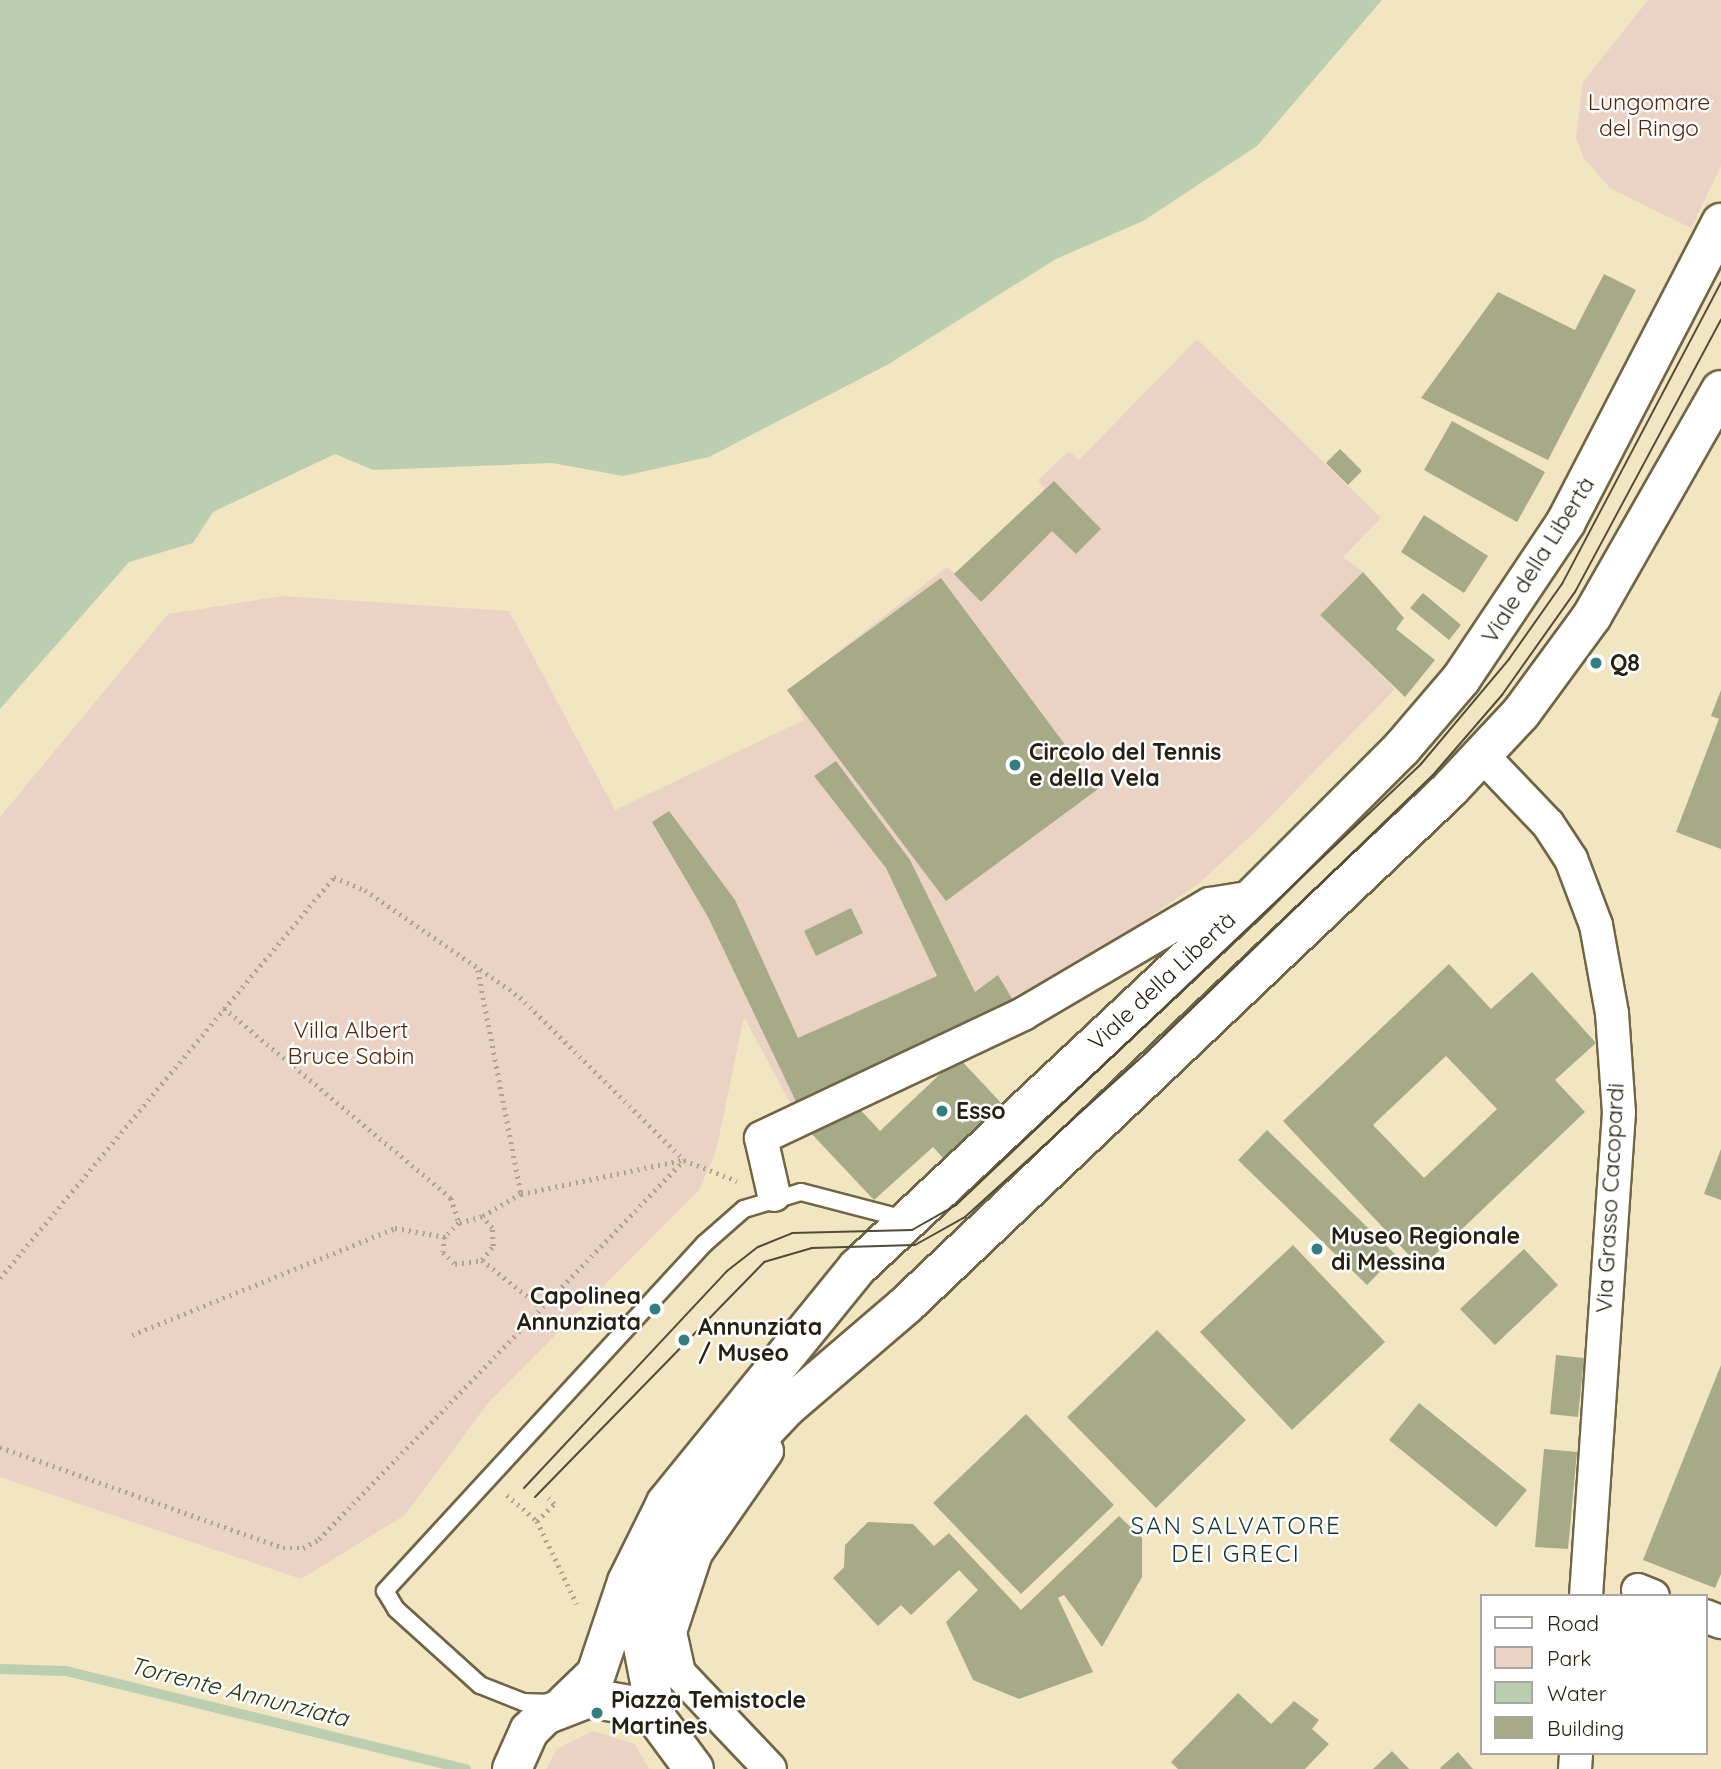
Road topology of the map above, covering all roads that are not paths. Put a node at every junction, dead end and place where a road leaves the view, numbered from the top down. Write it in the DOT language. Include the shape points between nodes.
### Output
graph roads {
  1 [pos="1721,223"];
  2 [pos="1721,390"];
  3 [pos="1482,755"];
  4 [pos="1253,897"];
  5 [pos="774,1195"];
  6 [pos="905,1219"];
  7 [pos="842,1359"];
  8 [pos="1586,1594"];
  9 [pos="565,1704"];
  10 [pos="657,1719"];
  11 [pos="686,1763"];
  12 [pos="512,1769"];
  13 [pos="770,1769"];
  1 -- 4 [label="main road, Viale della Libertà" via="1573,510 1498,628 1402,748"];
  2 -- 3 [label="main road" via="1592,616"];
  3 -- 7 [label="main road"];
  3 -- 8 [label="street, Via Grasso Cacopardi" via="1548,824 1571,859 1596,925 1612,1013 1619,1112"];
  4 -- 5 [label="street" via="1210,904 1023,1014 761,1138"];
  4 -- 6 [label="main road, Viale della Libertà"];
  5 -- 6 [label="lane" via="801,1192"];
  5 -- 9 [label="lane" via="744,1209 704,1244 386,1591 396,1609 480,1685 523,1702"];
  6 -- 9 [label="main road, Viale della Libertà" via="666,1503 627,1582 596,1674"];
  7 -- 10 [label="main road" via="721,1477 674,1545 643,1646"];
  7 -- 13 [label="street" via="716,1519 671,1615 679,1673"];
  9 -- 10 [label="main road" via="613,1699"];
  9 -- 12 [label="main road, Viale della Libertà" via="529,1731"];
  10 -- 11 [label="main road"];
}
